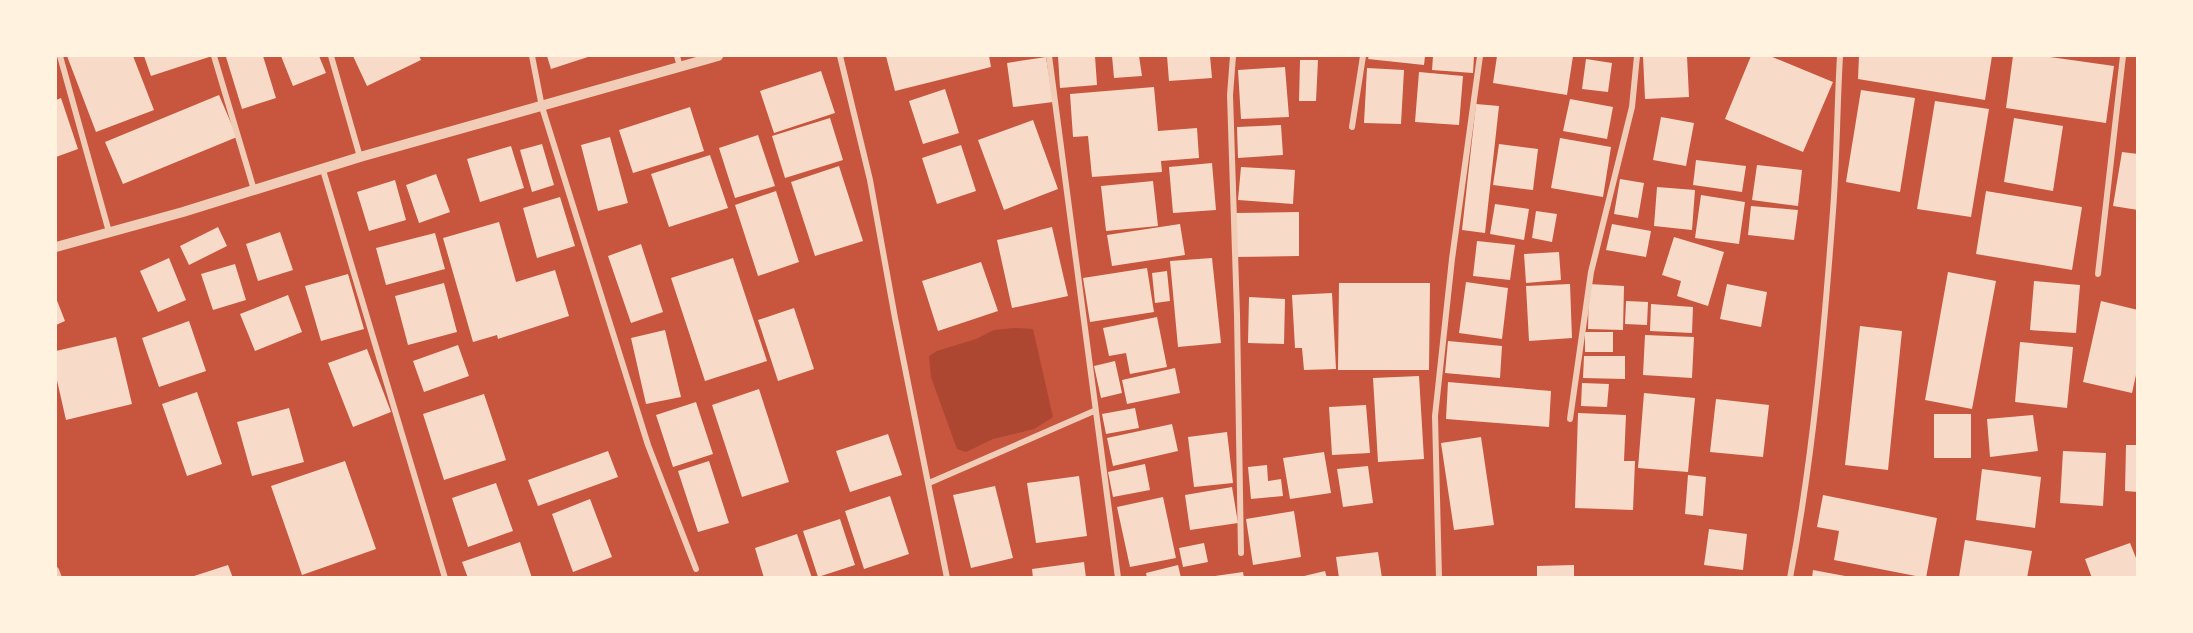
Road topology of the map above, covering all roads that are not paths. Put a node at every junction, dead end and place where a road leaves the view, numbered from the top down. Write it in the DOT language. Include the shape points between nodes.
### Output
graph roads {
  1 [pos="60,56"];
  2 [pos="214,56"];
  3 [pos="331,56"];
  4 [pos="532,56"];
  5 [pos="677,56"];
  6 [pos="718,56"];
  7 [pos="840,56"];
  8 [pos="1049,56"];
  9 [pos="1233,56"];
  10 [pos="1363,56"];
  11 [pos="1480,56"];
  12 [pos="1637,56"];
  13 [pos="1840,56"];
  14 [pos="2123,56"];
  15 [pos="680,67"];
  16 [pos="542,107"];
  17 [pos="1352,127"];
  18 [pos="360,158"];
  19 [pos="323,170"];
  20 [pos="254,190"];
  21 [pos="109,232"];
  22 [pos="56,246"];
  23 [pos="2098,274"];
  24 [pos="1094,411"];
  25 [pos="1570,419"];
  26 [pos="928,483"];
  27 [pos="1241,554"];
  28 [pos="696,569"];
  29 [pos="56,570"];
  30 [pos="946,576"];
  31 [pos="59,578"];
  32 [pos="445,578"];
  33 [pos="1118,578"];
  34 [pos="1439,578"];
  35 [pos="1790,578"];
  1 -- 21 [label="street"];
  2 -- 20 [label="street"];
  3 -- 18 [label="street"];
  4 -- 16 [label="street"];
  5 -- 15 [label="street"];
  6 -- 15 [label="street"];
  7 -- 26 [label="street" via="870,180"];
  8 -- 24 [label="street"];
  9 -- 27 [label="street" via="1230,95"];
  10 -- 17 [label="street"];
  11 -- 34 [label="street" via="1435,417"];
  12 -- 25 [label="street" via="1632,107 1591,272"];
  13 -- 35 [label="street" via="1833,209 1819,370"];
  14 -- 23 [label="street"];
  15 -- 16 [label="street"];
  16 -- 18 [label="street"];
  16 -- 28 [label="street" via="648,445"];
  18 -- 19 [label="street"];
  19 -- 20 [label="street"];
  19 -- 32 [label="street"];
  20 -- 21 [label="street"];
  21 -- 22 [label="street"];
  24 -- 26 [label="street"];
  24 -- 33 [label="street"];
  26 -- 30 [label="street"];
  29 -- 31 [label="street"];
}
